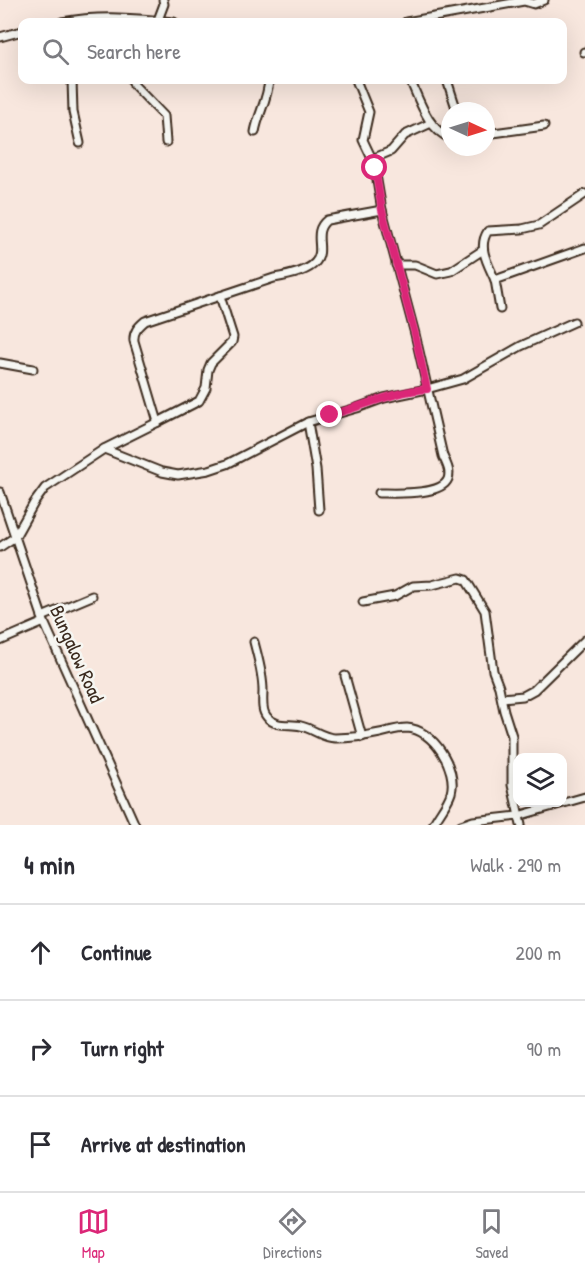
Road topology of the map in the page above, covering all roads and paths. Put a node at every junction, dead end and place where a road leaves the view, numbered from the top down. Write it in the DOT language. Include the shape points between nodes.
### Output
graph roads {
  1 [pos="163,0"];
  2 [pos="544,0"];
  3 [pos="524,1"];
  4 [pos="159,18"];
  5 [pos="442,18"];
  6 [pos="18,32"];
  7 [pos="0,38"];
  8 [pos="72,84"];
  9 [pos="134,84"];
  10 [pos="269,84"];
  11 [pos="358,84"];
  12 [pos="412,84"];
  13 [pos="448,84"];
  14 [pos="454,102"];
  15 [pos="431,123"];
  16 [pos="544,126"];
  17 [pos="255,132"];
  18 [pos="441,133"];
  19 [pos="495,133"];
  20 [pos="165,142"];
  21 [pos="80,143"];
  22 [pos="372,159"];
  23 [pos="585,194"];
  24 [pos="382,210"];
  25 [pos="585,248"];
  26 [pos="483,250"];
  27 [pos="396,265"];
  28 [pos="495,280"];
  29 [pos="219,296"];
  30 [pos="500,309"];
  31 [pos="574,322"];
  32 [pos="0,363"];
  33 [pos="33,369"];
  34 [pos="427,389"];
  35 [pos="158,422"];
  36 [pos="308,422"];
  37 [pos="104,449"];
  38 [pos="0,492"];
  39 [pos="379,493"];
  40 [pos="319,510"];
  41 [pos="15,537"];
  42 [pos="0,547"];
  43 [pos="92,596"];
  44 [pos="363,602"];
  45 [pos="43,619"];
  46 [pos="585,640"];
  47 [pos="0,641"];
  48 [pos="254,642"];
  49 [pos="345,676"];
  50 [pos="502,698"];
  51 [pos="362,736"];
  52 [pos="585,797"];
  53 [pos="518,816"];
  54 [pos="135,825"];
  55 [pos="433,825"];
  56 [pos="461,825"];
  57 [pos="521,825"];
  1 -- 4 [label="street"];
  2 -- 3 [label="street" via="534,4"];
  3 -- 5 [label="street"];
  6 -- 7 [label="street"];
  8 -- 21 [label="street"];
  9 -- 20 [label="street" via="164,117"];
  10 -- 17 [label="street"];
  11 -- 22 [label="street" via="369,112 363,140"];
  12 -- 15 [label="street"];
  13 -- 14 [label="street"];
  15 -- 18 [label="street"];
  15 -- 22 [label="street" via="405,135 391,151"];
  16 -- 19 [label="street"];
  22 -- 24 [label="street"];
  23 -- 26 [label="street" via="539,225 490,231 485,235"];
  24 -- 27 [label="street"];
  24 -- 29 [label="street" via="327,220 319,230 320,258 315,264 293,275"];
  25 -- 28 [label="street"];
  26 -- 27 [label="street" via="451,271 437,274 415,266"];
  26 -- 28 [label="street"];
  27 -- 34 [label="street"];
  28 -- 30 [label="street"];
  29 -- 35 [label="street" via="232,342 211,363 200,400"];
  29 -- 35 [label="street" via="145,321 133,336"];
  31 -- 34 [label="street" via="463,379"];
  32 -- 33 [label="street"];
  34 -- 36 [label="street"];
  34 -- 39 [label="street" via="449,478 436,489"];
  35 -- 37 [label="street"];
  36 -- 37 [label="street" via="227,464 186,474 162,472"];
  36 -- 40 [label="street"];
  37 -- 41 [label="street" via="45,488"];
  38 -- 41 [label="street, Bungalow Road"];
  41 -- 42 [label="street"];
  41 -- 45 [label="street, Bungalow Road"];
  43 -- 45 [label="street"];
  44 -- 50 [label="street" via="394,596 413,586 464,578 485,611 493,671"];
  45 -- 47 [label="street"];
  45 -- 54 [label="street, Bungalow Road"];
  46 -- 50 [label="street" via="534,690 523,696"];
  48 -- 51 [label="street" via="266,717 323,736"];
  49 -- 51 [label="street"];
  50 -- 53 [label="street" via="512,736 512,785"];
  51 -- 55 [label="street" via="415,729 438,749 453,780 451,793"];
  52 -- 53 [label="street"];
  53 -- 56 [label="street"];
  53 -- 57 [label="street"];
}
